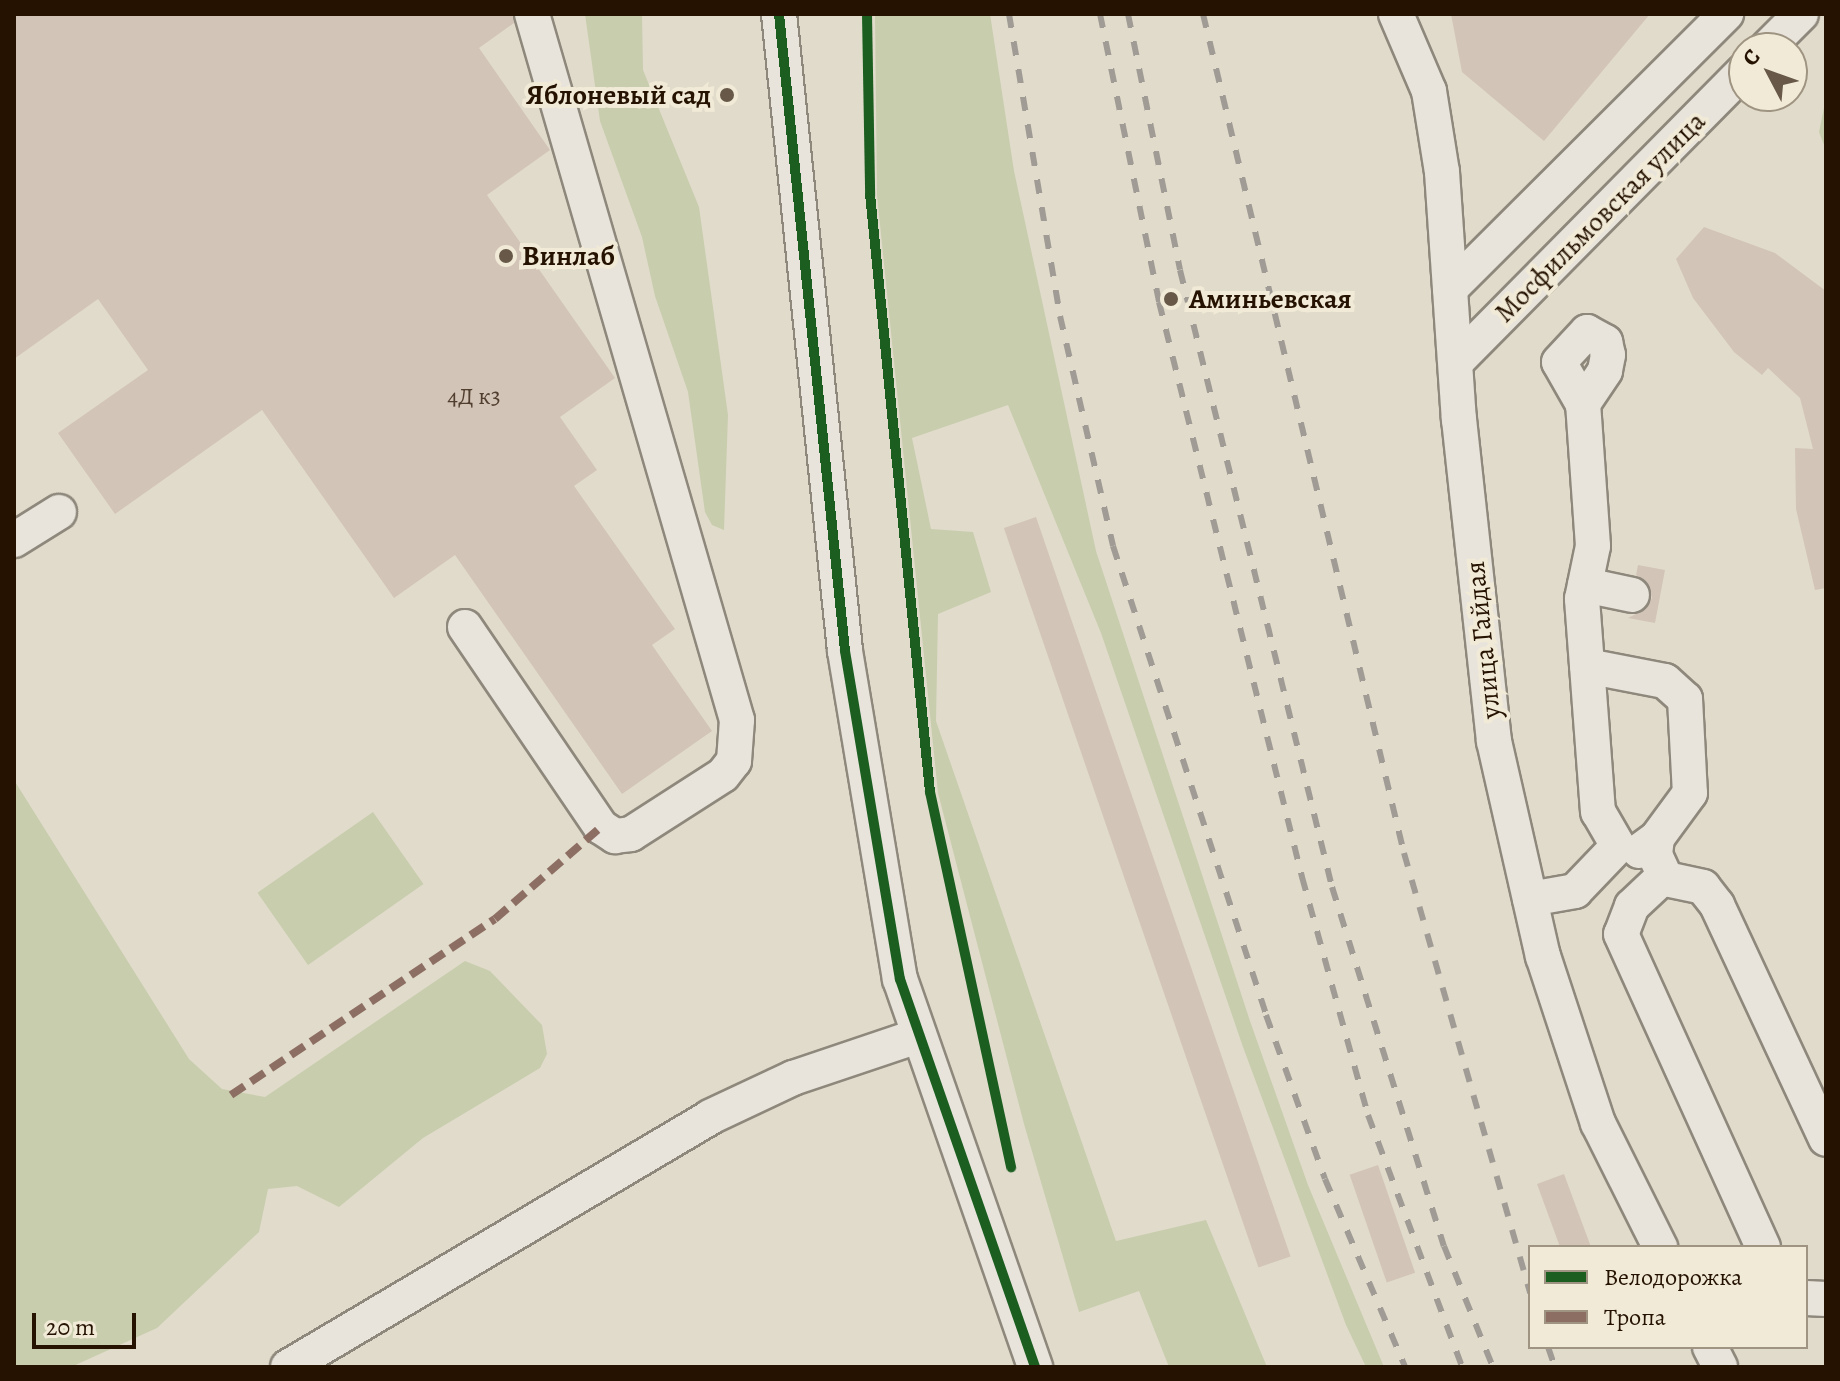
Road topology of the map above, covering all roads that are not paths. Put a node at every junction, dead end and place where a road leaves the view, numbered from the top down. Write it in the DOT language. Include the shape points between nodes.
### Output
graph roads {
  1 [pos="532,14"];
  2 [pos="779,14"];
  3 [pos="1396,14"];
  4 [pos="1726,14"];
  5 [pos="1801,14"];
  6 [pos="1783,32"];
  7 [pos="1728,87"];
  8 [pos="1450,289"];
  9 [pos="1456,362"];
  10 [pos="1583,404"];
  11 [pos="59,512"];
  12 [pos="14,540"];
  13 [pos="1585,585"];
  14 [pos="1632,595"];
  15 [pos="465,627"];
  16 [pos="1587,666"];
  17 [pos="1657,838"];
  18 [pos="1618,846"];
  19 [pos="1664,876"];
  20 [pos="1530,899"];
  21 [pos="918,1036"];
  22 [pos="1826,1139"];
  23 [pos="1659,1245"];
  24 [pos="1762,1245"];
  25 [pos="1711,1349"];
  26 [pos="288,1367"];
  27 [pos="1035,1367"];
  28 [pos="1720,1367"];
  1 -- 15 [label="street" via="737,720 734,761 723,775 631,834 615,836 601,827"];
  2 -- 21 [label="street" via="845,651 900,979"];
  3 -- 8 [label="street, улица Гайдая" via="1429,91 1442,172"];
  4 -- 8 [label="street, Мосфильмовская улица"];
  5 -- 6 [label="street"];
  7 -- 9 [label="street, Мосфильмовская улица"];
  8 -- 9 [label="street, улица Гайдая"];
  9 -- 20 [label="street, улица Гайдая" via="1494,741"];
  10 -- 13 [label="street" via="1593,546"];
  11 -- 12 [label="street"];
  13 -- 14 [label="street"];
  13 -- 16 [label="street"];
  16 -- 17 [label="street" via="1665,681 1685,699 1690,793"];
  16 -- 18 [label="street" via="1598,812"];
  17 -- 18 [label="street" via="1631,854"];
  17 -- 19 [label="street" via="1655,855"];
  18 -- 20 [label="street" via="1575,891"];
  19 -- 22 [label="street" via="1679,885 1703,887 1717,905"];
  19 -- 24 [label="street" via="1632,906 1621,934"];
  20 -- 23 [label="street, улица Гайдая" via="1598,1123"];
  21 -- 26 [label="street" via="793,1078 710,1117"];
  21 -- 27 [label="street"];
  25 -- 28 [label="street"];
}
